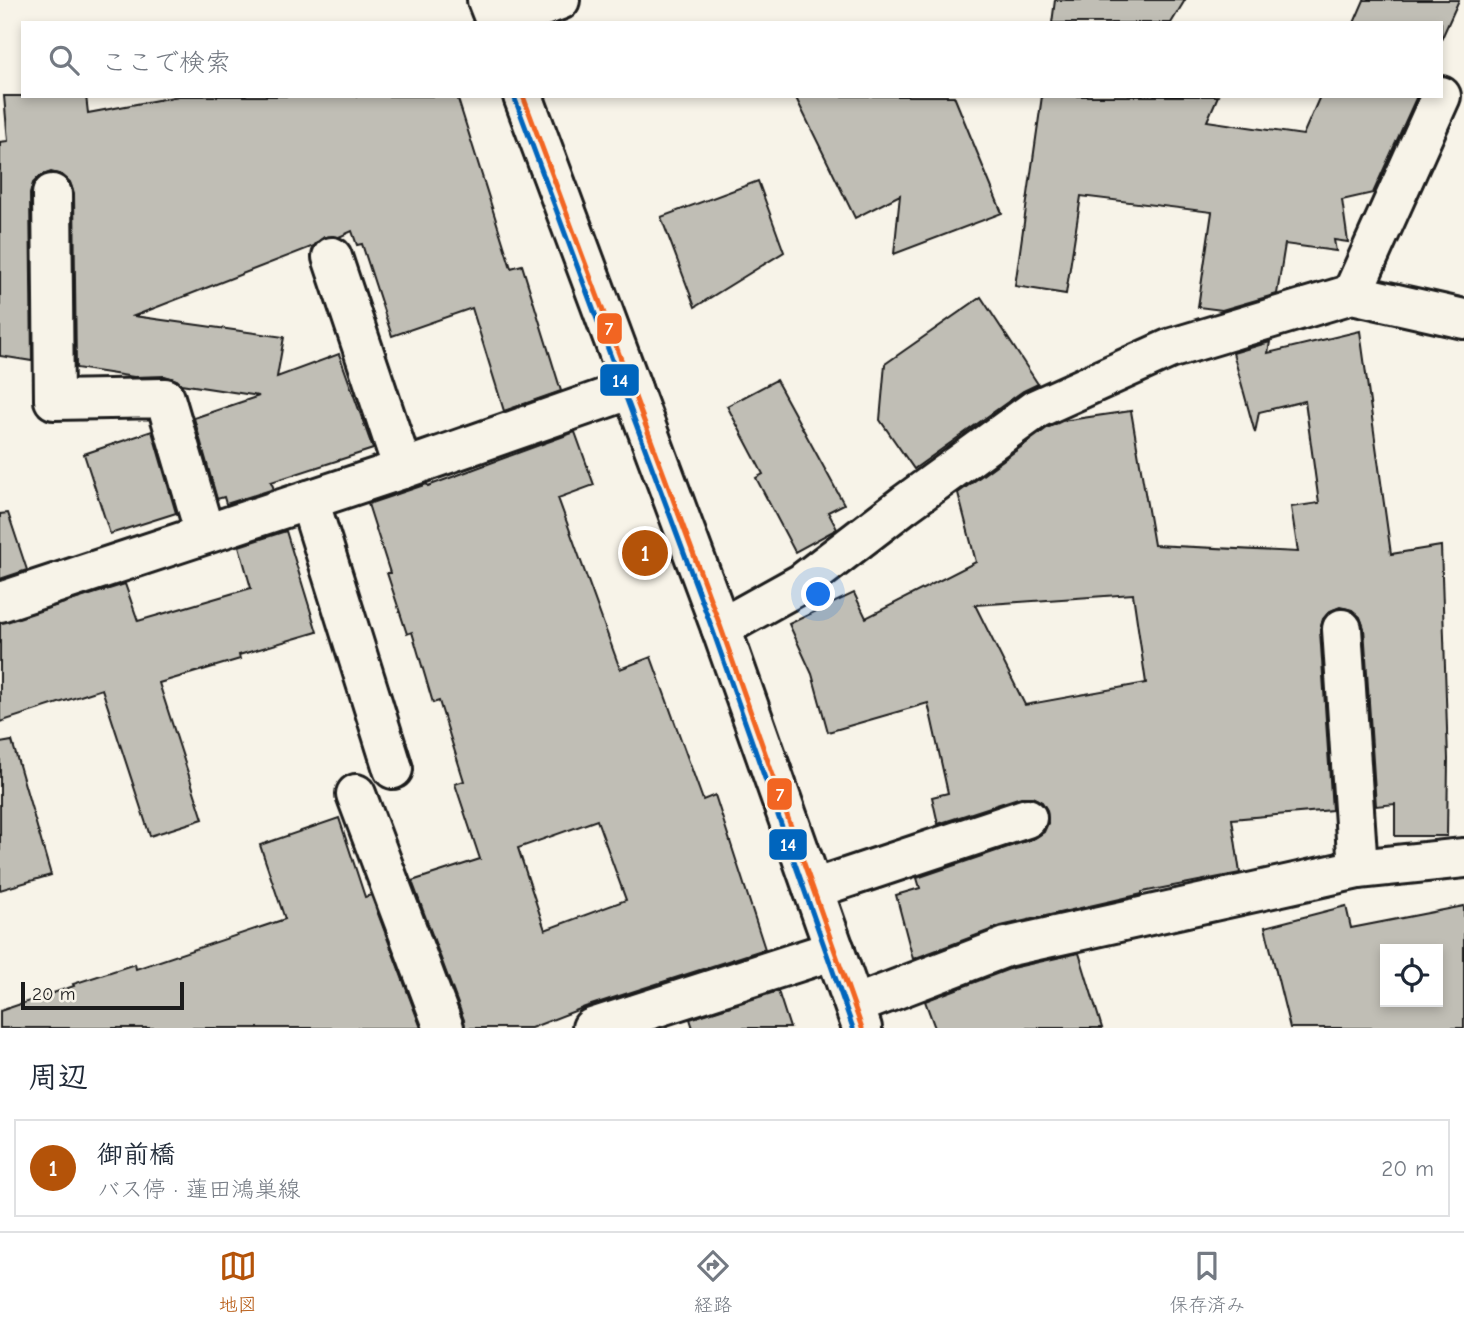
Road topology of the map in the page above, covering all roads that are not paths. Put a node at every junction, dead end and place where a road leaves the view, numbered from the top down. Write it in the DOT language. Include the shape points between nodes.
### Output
graph roads {
  1 [pos="487,0"];
  2 [pos="560,0"];
  3 [pos="496,21"];
  4 [pos="502,21"];
  5 [pos="524,98"];
  6 [pos="1440,98"];
  7 [pos="52,194"];
  8 [pos="332,257"];
  9 [pos="1352,294"];
  10 [pos="1464,319"];
  11 [pos="632,389"];
  12 [pos="403,469"];
  13 [pos="309,500"];
  14 [pos="205,534"];
  15 [pos="0,602"];
  16 [pos="721,628"];
  17 [pos="1342,629"];
  18 [pos="393,769"];
  19 [pos="356,794"];
  20 [pos="1027,818"];
  21 [pos="1464,858"];
  22 [pos="1359,869"];
  23 [pos="813,889"];
  24 [pos="835,950"];
  25 [pos="858,1016"];
  26 [pos="444,1028"];
  27 [pos="592,1028"];
  1 -- 3 [label="street"];
  2 -- 4 [label="street"];
  5 -- 11 [label="street"];
  6 -- 9 [label="street"];
  7 -- 14 [label="street" via="54,400 165,398"];
  8 -- 12 [label="street"];
  9 -- 10 [label="street"];
  9 -- 16 [label="street" via="1168,349 1036,408 802,583"];
  11 -- 12 [label="street"];
  11 -- 16 [label="street"];
  12 -- 13 [label="street"];
  13 -- 14 [label="street"];
  13 -- 18 [label="street"];
  14 -- 15 [label="street"];
  16 -- 23 [label="street"];
  17 -- 22 [label="street"];
  19 -- 26 [label="street"];
  20 -- 23 [label="street"];
  21 -- 22 [label="street"];
  22 -- 25 [label="street" via="1006,947"];
  23 -- 24 [label="street"];
  24 -- 25 [label="street"];
  24 -- 27 [label="street"];
}
